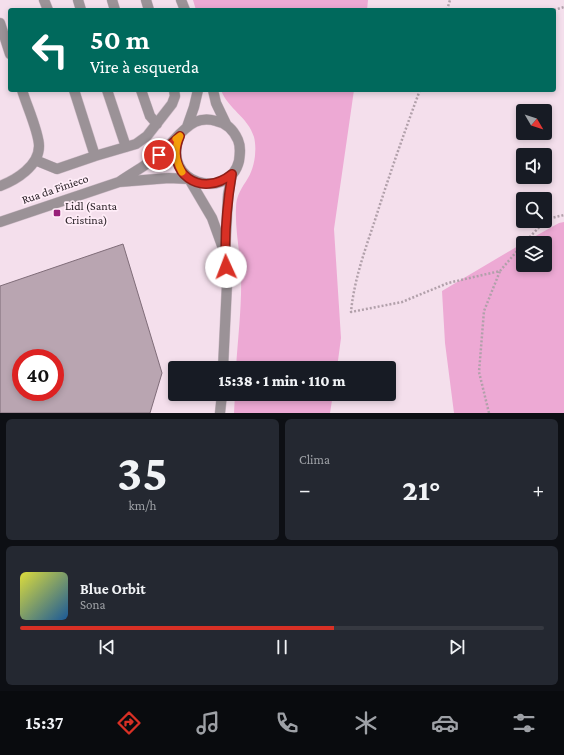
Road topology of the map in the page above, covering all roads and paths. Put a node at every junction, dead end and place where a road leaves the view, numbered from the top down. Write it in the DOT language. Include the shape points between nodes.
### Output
graph roads {
  1 [pos="0,23"];
  2 [pos="8,48"];
  3 [pos="23,92"];
  4 [pos="75,92"];
  5 [pos="108,92"];
  6 [pos="143,92"];
  7 [pos="174,92"];
  8 [pos="198,92"];
  9 [pos="213,92"];
  10 [pos="419,92"];
  11 [pos="157,124"];
  12 [pos="228,126"];
  13 [pos="187,127"];
  14 [pos="180,136"];
  15 [pos="126,147"];
  16 [pos="95,156"];
  17 [pos="34,160"];
  18 [pos="232,174"];
  19 [pos="189,179"];
  20 [pos="119,182"];
  21 [pos="0,186"];
  22 [pos="564,215"];
  23 [pos="0,222"];
  24 [pos="531,236"];
  25 [pos="516,252"];
  26 [pos="225,254"];
  27 [pos="500,270"];
  28 [pos="223,361"];
  29 [pos="221,401"];
  30 [pos="220,413"];
  31 [pos="489,413"];
  1 -- 2 [label="street"];
  3 -- 17 [label="street" via="39,146"];
  4 -- 16 [label="street"];
  5 -- 15 [label="street"];
  6 -- 11 [label="street" via="150,116"];
  7 -- 11 [label="street" via="172,104"];
  8 -- 13 [label="street"];
  9 -- 12 [label="street"];
  10 -- 27 [label="path" via="367,243 353,290 351,312 402,302 448,283"];
  11 -- 15 [label="street" via="147,136"];
  12 -- 13 [label="street" via="218,121 207,120"];
  12 -- 18 [label="street" via="235,134 240,154"];
  13 -- 14 [label="street"];
  14 -- 19 [label="street" via="176,144 176,159 182,172"];
  14 -- 20 [label="street" via="159,155"];
  15 -- 16 [label="street"];
  16 -- 17 [label="street" via="57,169"];
  17 -- 21 [label="street" via="18,177"];
  18 -- 19 [label="street" via="214,184"];
  18 -- 26 [label="street" via="228,195"];
  19 -- 20 [label="street"];
  19 -- 26 [label="street" via="212,218"];
  20 -- 23 [label="street, Rua da Finieco"];
  22 -- 24 [label="path" via="547,220"];
  25 -- 27 [label="path"];
  26 -- 28 [label="street" via="227,284"];
  27 -- 31 [label="path" via="483,318 480,372"];
  29 -- 30 [label="street"];
}
